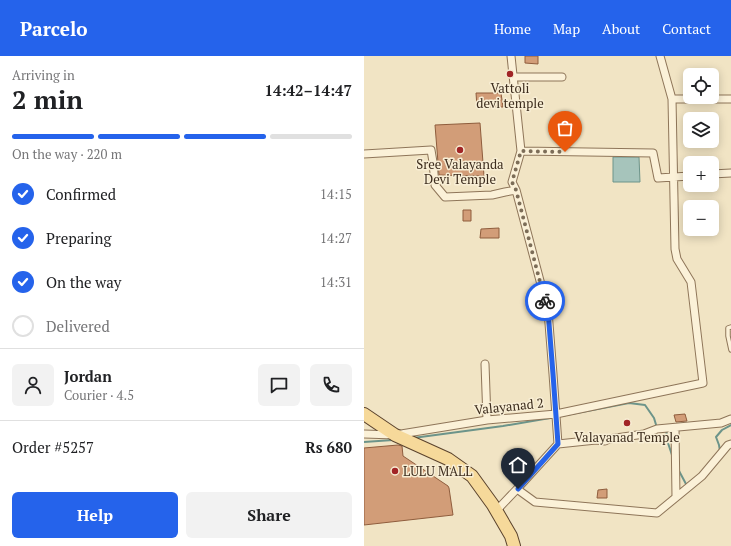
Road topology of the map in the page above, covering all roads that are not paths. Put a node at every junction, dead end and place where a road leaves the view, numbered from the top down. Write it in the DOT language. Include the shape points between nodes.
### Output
graph roads {
  1 [pos="511,56"];
  2 [pos="660,56"];
  3 [pos="514,77"];
  4 [pos="562,77"];
  5 [pos="672,99"];
  6 [pos="731,99"];
  7 [pos="521,151"];
  8 [pos="364,154"];
  9 [pos="731,173"];
  10 [pos="719,174"];
  11 [pos="683,176"];
  12 [pos="674,177"];
  13 [pos="516,190"];
  14 [pos="731,327"];
  15 [pos="731,350"];
  16 [pos="485,364"];
  17 [pos="364,414"];
  18 [pos="556,414"];
  19 [pos="731,419"];
  20 [pos="487,420"];
  21 [pos="675,428"];
  22 [pos="364,434"];
  23 [pos="395,436"];
  24 [pos="558,444"];
  25 [pos="731,444"];
  26 [pos="518,489"];
  27 [pos="676,497"];
  28 [pos="496,511"];
  29 [pos="514,546"];
  1 -- 3 [label="street"];
  2 -- 5 [label="street"];
  3 -- 4 [label="street"];
  3 -- 7 [label="street"];
  5 -- 6 [label="street"];
  5 -- 12 [label="street"];
  7 -- 12 [label="street" via="653,153 658,178"];
  7 -- 13 [label="street" via="512,182"];
  8 -- 13 [label="street" via="431,150 435,185 445,196 492,196"];
  9 -- 10 [label="street"];
  11 -- 12 [label="street"];
  12 -- 18 [label="street, Valayanad 2" via="675,249 692,282 704,383"];
  13 -- 18 [label="street" via="548,311"];
  14 -- 15 [label="lane" via="728,328"];
  16 -- 20 [label="street"];
  17 -- 23 [label="main road"];
  18 -- 20 [label="street, Valayanad 2"];
  18 -- 24 [label="street"];
  19 -- 21 [label="street" via="721,423"];
  20 -- 23 [label="street, Valayanad 2"];
  21 -- 24 [label="street" via="657,429 605,441"];
  21 -- 27 [label="street"];
  22 -- 23 [label="street, Valayanad 2"];
  23 -- 28 [label="main road" via="448,459 472,476"];
  24 -- 26 [label="street"];
  25 -- 27 [label="street" via="702,476"];
  26 -- 27 [label="street" via="535,502 657,513"];
  26 -- 28 [label="street"];
  28 -- 29 [label="main road"];
}
